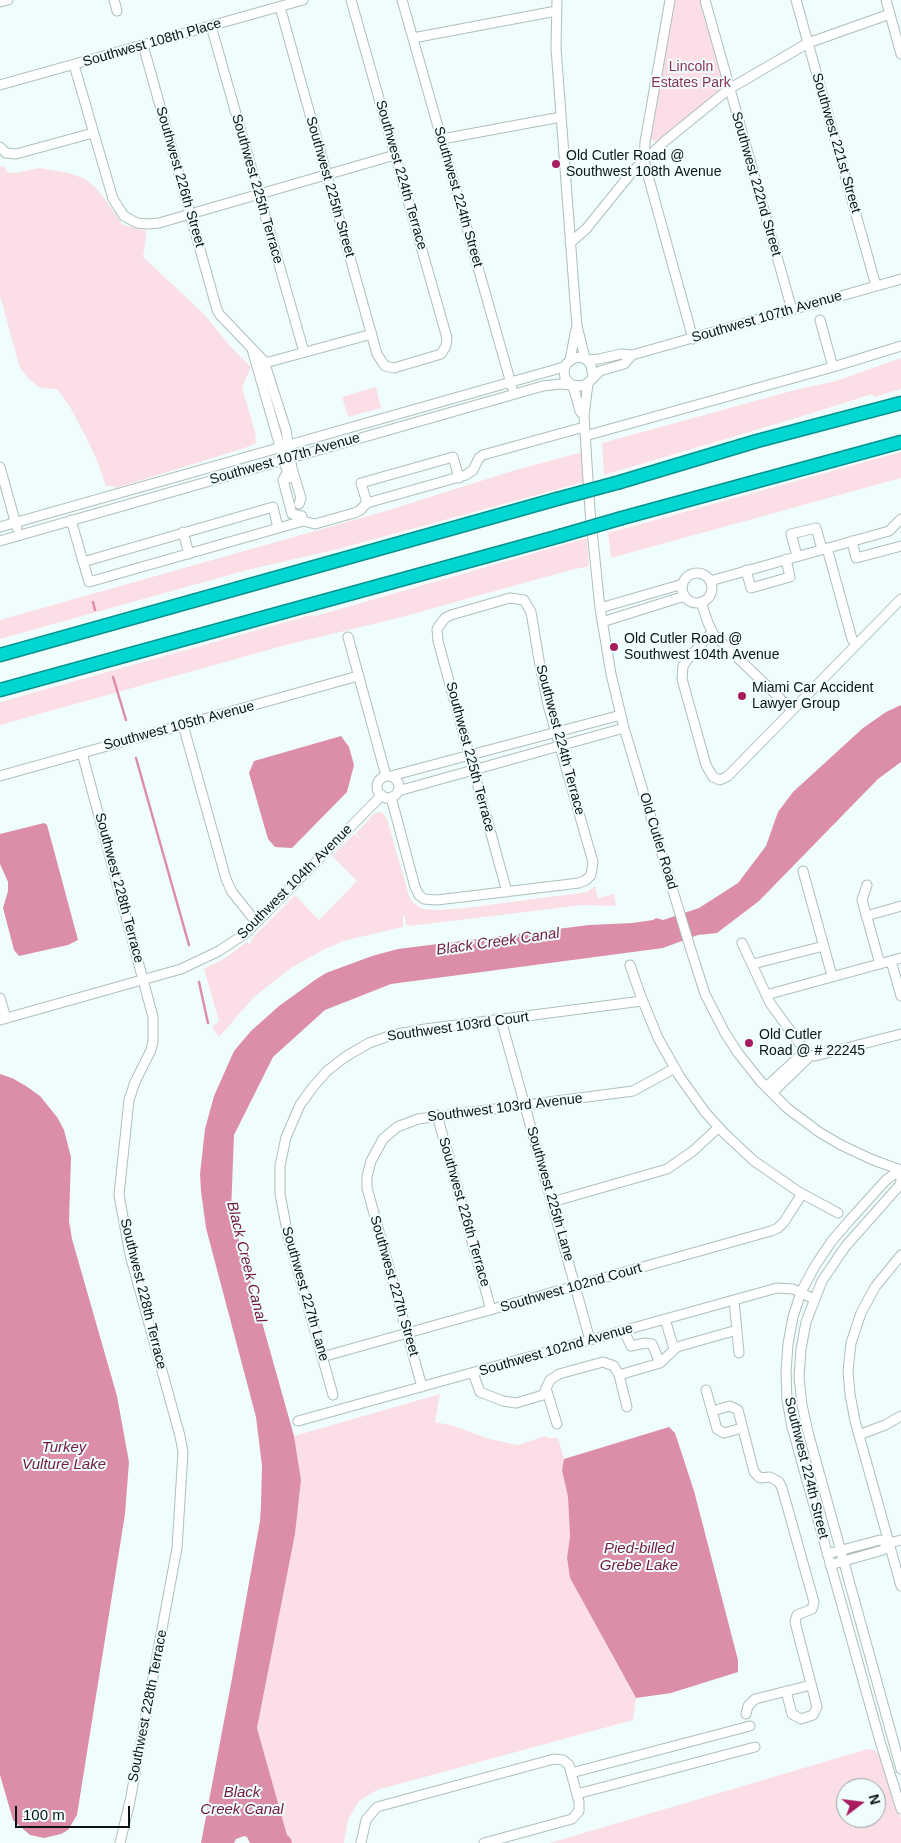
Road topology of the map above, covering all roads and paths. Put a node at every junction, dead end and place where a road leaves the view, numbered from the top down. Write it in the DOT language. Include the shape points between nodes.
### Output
graph roads {
  1 [pos="8,0"];
  2 [pos="114,0"];
  3 [pos="303,0"];
  4 [pos="351,0"];
  5 [pos="402,0"];
  6 [pos="557,0"];
  7 [pos="670,0"];
  8 [pos="705,0"];
  9 [pos="796,0"];
  10 [pos="886,0"];
  11 [pos="0,2"];
  12 [pos="280,6"];
  13 [pos="117,11"];
  14 [pos="556,11"];
  15 [pos="890,14"];
  16 [pos="211,26"];
  17 [pos="413,38"];
  18 [pos="808,43"];
  19 [pos="142,45"];
  20 [pos="901,54"];
  21 [pos="74,65"];
  22 [pos="0,85"];
  23 [pos="729,89"];
  24 [pos="561,117"];
  25 [pos="93,133"];
  26 [pos="442,139"];
  27 [pos="2,149"];
  28 [pos="395,155"];
  29 [pos="644,161"];
  30 [pos="327,175"];
  31 [pos="258,194"];
  32 [pos="190,213"];
  33 [pos="570,243"];
  34 [pos="901,280"];
  35 [pos="876,286"];
  36 [pos="792,310"];
  37 [pos="820,320"];
  38 [pos="577,326"];
  39 [pos="372,334"];
  40 [pos="693,338"];
  41 [pos="901,346"];
  42 [pos="251,347"];
  43 [pos="304,352"];
  44 [pos="632,355"];
  45 [pos="286,358"];
  46 [pos="586,359"];
  47 [pos="567,363"];
  48 [pos="266,366"];
  49 [pos="385,366"];
  50 [pos="833,367"];
  51 [pos="261,378"];
  52 [pos="590,380"];
  53 [pos="510,382"];
  54 [pos="572,386"];
  55 [pos="274,392"];
  56 [pos="514,394"];
  57 [pos="901,394"];
  58 [pos="901,403"];
  59 [pos="584,416"];
  60 [pos="585,431"];
  61 [pos="757,441"];
  62 [pos="901,442"];
  63 [pos="287,452"];
  64 [pos="0,467"];
  65 [pos="288,473"];
  66 [pos="459,478"];
  67 [pos="367,503"];
  68 [pos="299,504"];
  69 [pos="303,518"];
  70 [pos="71,520"];
  71 [pos="900,521"];
  72 [pos="16,522"];
  73 [pos="0,527"];
  74 [pos="278,528"];
  75 [pos="183,532"];
  76 [pos="901,532"];
  77 [pos="19,535"];
  78 [pos="0,541"];
  79 [pos="852,541"];
  80 [pos="901,546"];
  81 [pos="824,549"];
  82 [pos="190,554"];
  83 [pos="797,556"];
  84 [pos="786,559"];
  85 [pos="83,562"];
  86 [pos="746,570"];
  87 [pos="710,581"];
  88 [pos="683,584"];
  89 [pos="685,596"];
  90 [pos="638,598"];
  91 [pos="901,600"];
  92 [pos="527,602"];
  93 [pos="701,602"];
  94 [pos="600,608"];
  95 [pos="642,611"];
  96 [pos="602,622"];
  97 [pos="712,632"];
  98 [pos="348,637"];
  99 [pos="856,644"];
  100 [pos="0,655"];
  101 [pos="358,676"];
  102 [pos="0,690"];
  103 [pos="792,710"];
  104 [pos="621,715"];
  105 [pos="183,725"];
  106 [pos="624,728"];
  107 [pos="555,732"];
  108 [pos="559,746"];
  109 [pos="82,753"];
  110 [pos="470,756"];
  111 [pos="474,770"];
  112 [pos="0,776"];
  113 [pos="388,776"];
  114 [pos="390,794"];
  115 [pos="803,871"];
  116 [pos="867,885"];
  117 [pos="507,892"];
  118 [pos="901,906"];
  119 [pos="866,916"];
  120 [pos="256,922"];
  121 [pos="742,943"];
  122 [pos="824,946"];
  123 [pos="901,958"];
  124 [pos="891,961"];
  125 [pos="753,964"];
  126 [pos="880,964"];
  127 [pos="630,965"];
  128 [pos="832,976"];
  129 [pos="144,979"];
  130 [pos="766,995"];
  131 [pos="901,996"];
  132 [pos="0,998"];
  133 [pos="642,1001"];
  134 [pos="3,1019"];
  135 [pos="501,1020"];
  136 [pos="901,1034"];
  137 [pos="808,1055"];
  138 [pos="675,1068"];
  139 [pos="769,1090"];
  140 [pos="525,1105"];
  141 [pos="437,1115"];
  142 [pos="719,1127"];
  143 [pos="900,1170"];
  144 [pos="367,1184"];
  145 [pos="280,1194"];
  146 [pos="802,1194"];
  147 [pos="552,1202"];
  148 [pos="838,1213"];
  149 [pos="901,1255"];
  150 [pos="576,1286"];
  151 [pos="802,1292"];
  152 [pos="814,1299"];
  153 [pos="734,1300"];
  154 [pos="492,1310"];
  155 [pos="665,1319"];
  156 [pos="737,1330"];
  157 [pos="624,1331"];
  158 [pos="406,1333"];
  159 [pos="590,1340"];
  160 [pos="671,1340"];
  161 [pos="655,1349"];
  162 [pos="674,1349"];
  163 [pos="739,1353"];
  164 [pos="322,1357"];
  165 [pos="660,1363"];
  166 [pos="473,1373"];
  167 [pos="619,1375"];
  168 [pos="422,1387"];
  169 [pos="546,1388"];
  170 [pos="706,1390"];
  171 [pos="333,1395"];
  172 [pos="627,1407"];
  173 [pos="712,1411"];
  174 [pos="901,1416"];
  175 [pos="298,1421"];
  176 [pos="556,1424"];
  177 [pos="742,1428"];
  178 [pos="858,1435"];
  179 [pos="901,1540"];
  180 [pos="889,1543"];
  181 [pos="841,1550"];
  182 [pos="827,1554"];
  183 [pos="844,1560"];
  184 [pos="830,1565"];
  185 [pos="901,1586"];
  186 [pos="811,1685"];
  187 [pos="786,1691"];
  188 [pos="746,1714"];
  189 [pos="750,1726"];
  190 [pos="755,1747"];
  191 [pos="901,1769"];
  192 [pos="571,1772"];
  193 [pos="577,1794"];
  194 [pos="901,1809"];
  195 [pos="120,1843"];
  196 [pos="361,1843"];
  197 [pos="484,1843"];
  1 -- 11 [label="street"];
  2 -- 13 [label="street"];
  3 -- 12 [label="street, Southwest 108th Place"];
  4 -- 28 [label="street, Southwest 224th Terrace"];
  5 -- 17 [label="street, Southwest 224th Street"];
  6 -- 14 [label="street"];
  7 -- 29 [label="street"];
  8 -- 23 [label="street, Southwest 222nd Street"];
  9 -- 18 [label="street, Southwest 221st Street"];
  10 -- 15 [label="street"];
  12 -- 16 [label="street, Southwest 108th Place"];
  12 -- 30 [label="street, Southwest 225th Street"];
  14 -- 17 [label="street"];
  14 -- 24 [label="street"];
  15 -- 18 [label="street"];
  15 -- 20 [label="street"];
  16 -- 19 [label="street, Southwest 108th Place"];
  16 -- 31 [label="street, Southwest 225th Terrace"];
  17 -- 26 [label="street, Southwest 224th Street"];
  18 -- 23 [label="street"];
  18 -- 35 [label="street, Southwest 221st Street"];
  19 -- 21 [label="street, Southwest 108th Place"];
  19 -- 32 [label="street, Southwest 226th Street"];
  21 -- 22 [label="street, Southwest 108th Place"];
  21 -- 25 [label="street"];
  23 -- 29 [label="street"];
  23 -- 36 [label="street, Southwest 222nd Street"];
  24 -- 26 [label="street"];
  24 -- 33 [label="street"];
  25 -- 27 [label="street" via="16,154"];
  25 -- 32 [label="street" via="111,195 124,216 137,223 148,224"];
  26 -- 53 [label="street, Southwest 224th Street"];
  28 -- 30 [label="street"];
  28 -- 49 [label="street, Southwest 224th Terrace" via="447,338 439,355 394,368"];
  29 -- 33 [label="street"];
  29 -- 40 [label="street"];
  30 -- 31 [label="street"];
  30 -- 39 [label="street, Southwest 225th Street"];
  31 -- 32 [label="street"];
  31 -- 43 [label="street, Southwest 225th Terrace"];
  32 -- 42 [label="street, Southwest 226th Street" via="217,310"];
  33 -- 38 [label="street"];
  34 -- 35 [label="street, Southwest 107th Avenue"];
  35 -- 36 [label="street, Southwest 107th Avenue"];
  36 -- 40 [label="street, Southwest 107th Avenue"];
  37 -- 50 [label="street"];
  38 -- 46 [label="street"];
  38 -- 47 [label="street"];
  39 -- 43 [label="street"];
  39 -- 49 [label="street, Southwest 225th Street" via="378,356"];
  40 -- 44 [label="street, Southwest 107th Avenue"];
  41 -- 50 [label="street"];
  42 -- 48 [label="street"];
  42 -- 51 [label="street"];
  43 -- 45 [label="street"];
  44 -- 46 [label="street"];
  44 -- 52 [label="street" via="624,364 603,370"];
  45 -- 48 [label="street"];
  45 -- 55 [label="street" via="274,370"];
  46 -- 47 [label="street" via="577,357"];
  46 -- 52 [label="street" via="592,369"];
  47 -- 53 [label="street, Southwest 107th Avenue"];
  47 -- 54 [label="street" via="564,375"];
  48 -- 51 [label="street"];
  48 -- 55 [label="street"];
  50 -- 60 [label="street"];
  51 -- 63 [label="street"];
  52 -- 54 [label="street" via="582,386"];
  52 -- 59 [label="street, Old Cutler Road"];
  53 -- 56 [label="street, Southwest 224th Street"];
  53 -- 63 [label="street, Southwest 107th Avenue"];
  54 -- 56 [label="street, Southwest 107th Avenue" via="553,384"];
  54 -- 59 [label="street, Old Cutler Road"];
  55 -- 63 [label="street"];
  56 -- 63 [label="street, Southwest 107th Avenue"];
  57 -- 61 [label="highway"];
  58 -- 61 [label="highway"];
  59 -- 60 [label="street, Old Cutler Road"];
  60 -- 66 [label="street" via="483,455 470,473"];
  60 -- 94 [label="street, Old Cutler Road"];
  61 -- 100 [label="highway, bridge"];
  62 -- 102 [label="highway, bridge"];
  63 -- 65 [label="street"];
  63 -- 68 [label="street"];
  63 -- 70 [label="street, Southwest 107th Avenue"];
  63 -- 72 [label="street, Southwest 107th Avenue"];
  64 -- 72 [label="street"];
  65 -- 68 [label="street"];
  65 -- 69 [label="street" via="283,480 292,514"];
  66 -- 67 [label="street"];
  66 -- 67 [label="street" via="453,457 361,483"];
  67 -- 69 [label="street" via="354,514 315,524"];
  68 -- 69 [label="street"];
  69 -- 74 [label="street"];
  70 -- 77 [label="street, Southwest 107th Avenue"];
  70 -- 85 [label="street"];
  71 -- 76 [label="street"];
  71 -- 79 [label="street" via="889,531"];
  72 -- 73 [label="street, Southwest 107th Avenue"];
  72 -- 77 [label="street"];
  74 -- 75 [label="street" via="272,507"];
  74 -- 82 [label="street"];
  75 -- 82 [label="street"];
  75 -- 85 [label="street"];
  77 -- 78 [label="street, Southwest 107th Avenue"];
  79 -- 80 [label="street" via="856,558"];
  79 -- 81 [label="street"];
  81 -- 83 [label="street"];
  81 -- 83 [label="street" via="816,528 791,534"];
  81 -- 99 [label="street"];
  82 -- 85 [label="street" via="89,582"];
  83 -- 84 [label="street"];
  84 -- 86 [label="street"];
  84 -- 86 [label="street" via="790,577 751,588"];
  86 -- 87 [label="street"];
  87 -- 88 [label="street" via="703,574 693,574"];
  87 -- 93 [label="street" via="711,594"];
  88 -- 89 [label="street"];
  88 -- 90 [label="street"];
  89 -- 93 [label="street" via="692,602"];
  89 -- 95 [label="street"];
  90 -- 94 [label="street"];
  90 -- 95 [label="street"];
  91 -- 99 [label="street"];
  92 -- 107 [label="street, Southwest 224th Terrace" via="532,612"];
  92 -- 110 [label="street, Southwest 225th Terrace" via="521,598 510,598 451,615 444,618 437,629"];
  93 -- 97 [label="street"];
  94 -- 96 [label="street, Old Cutler Road"];
  95 -- 96 [label="street"];
  96 -- 104 [label="street, Old Cutler Road"];
  97 -- 103 [label="street"];
  97 -- 103 [label="street" via="687,660 682,672 690,711 713,777 720,780 728,776"];
  98 -- 101 [label="street"];
  99 -- 103 [label="street"];
  101 -- 105 [label="street, Southwest 105th Avenue"];
  101 -- 113 [label="street"];
  104 -- 106 [label="street, Old Cutler Road"];
  104 -- 107 [label="street"];
  105 -- 109 [label="street, Southwest 105th Avenue"];
  105 -- 120 [label="street" via="226,879 232,892"];
  106 -- 108 [label="street, Southwest 104th Avenue"];
  106 -- 139 [label="street, Old Cutler Road" via="706,994 742,1058"];
  107 -- 108 [label="street, Southwest 224th Terrace"];
  107 -- 110 [label="street"];
  108 -- 111 [label="street, Southwest 104th Avenue"];
  108 -- 117 [label="street, Southwest 224th Terrace" via="593,870 580,883"];
  109 -- 112 [label="street, Southwest 105th Avenue"];
  109 -- 129 [label="street, Southwest 228th Terrace"];
  110 -- 111 [label="street, Southwest 225th Terrace"];
  110 -- 113 [label="street"];
  111 -- 114 [label="street, Southwest 104th Avenue"];
  111 -- 117 [label="street, Southwest 225th Terrace"];
  113 -- 114 [label="street" via="398,782"];
  113 -- 114 [label="street" via="378,784 379,791"];
  114 -- 117 [label="street" via="419,895 424,899 438,900"];
  114 -- 120 [label="street, Southwest 104th Avenue"];
  115 -- 122 [label="street"];
  116 -- 119 [label="street" via="862,900"];
  118 -- 119 [label="street"];
  119 -- 126 [label="street"];
  120 -- 129 [label="street, Southwest 104th Avenue" via="232,944 200,962"];
  121 -- 125 [label="street"];
  122 -- 125 [label="street"];
  122 -- 128 [label="street"];
  123 -- 124 [label="street"];
  124 -- 126 [label="street"];
  124 -- 131 [label="street"];
  125 -- 130 [label="street"];
  126 -- 128 [label="street"];
  127 -- 133 [label="street"];
  128 -- 130 [label="street"];
  129 -- 134 [label="street, Southwest 104th Avenue"];
  129 -- 195 [label="street, Southwest 228th Terrace" via="153,1017 153,1041 129,1100 119,1195 130,1255 182,1443 183,1463 178,1548"];
  130 -- 137 [label="street"];
  132 -- 134 [label="street"];
  133 -- 135 [label="street, Southwest 103rd Court"];
  133 -- 138 [label="street"];
  135 -- 140 [label="street, Southwest 225th Lane"];
  135 -- 145 [label="street, Southwest 103rd Court" via="392,1035 363,1046 339,1061 313,1087 293,1120 282,1157"];
  136 -- 137 [label="street" via="815,1056"];
  137 -- 139 [label="street" via="800,1055"];
  138 -- 140 [label="street, Southwest 103rd Avenue" via="633,1091"];
  138 -- 142 [label="street"];
  139 -- 143 [label="street, Old Cutler Road" via="824,1136"];
  140 -- 141 [label="street, Southwest 103rd Avenue"];
  140 -- 147 [label="street, Southwest 225th Lane"];
  141 -- 144 [label="street, Southwest 103rd Avenue" via="409,1121 388,1134 373,1155"];
  141 -- 154 [label="street, Southwest 226th Terrace"];
  142 -- 146 [label="street" via="754,1161"];
  142 -- 147 [label="street" via="688,1156 667,1169"];
  143 -- 151 [label="street, Southwest 224th Street" via="886,1180 831,1242"];
  143 -- 152 [label="street, Southwest 224th Street" via="899,1186 844,1247"];
  144 -- 158 [label="street, Southwest 227th Street"];
  145 -- 164 [label="street, Southwest 227th Lane"];
  146 -- 148 [label="street"];
  146 -- 150 [label="street, Southwest 102nd Court" via="784,1222 771,1232"];
  147 -- 150 [label="street, Southwest 225th Lane"];
  149 -- 178 [label="street" via="870,1295 853,1334 848,1371"];
  150 -- 154 [label="street, Southwest 102nd Court"];
  150 -- 159 [label="street, Southwest 225th Lane"];
  151 -- 152 [label="street, Southwest 102nd Avenue"];
  151 -- 153 [label="street, Southwest 102nd Avenue" via="780,1288"];
  151 -- 182 [label="street, Southwest 224th Street" via="788,1344 786,1393 792,1427"];
  152 -- 181 [label="street, Southwest 224th Street" via="801,1349 801,1399"];
  153 -- 155 [label="street, Southwest 102nd Avenue"];
  153 -- 156 [label="street"];
  154 -- 158 [label="street, Southwest 102nd Court"];
  155 -- 157 [label="street, Southwest 102nd Avenue"];
  155 -- 160 [label="street"];
  156 -- 162 [label="street"];
  156 -- 163 [label="street"];
  157 -- 159 [label="street, Southwest 102nd Avenue"];
  157 -- 161 [label="street" via="631,1346 648,1343"];
  158 -- 164 [label="street, Southwest 102nd Court"];
  158 -- 168 [label="street, Southwest 227th Street"];
  159 -- 166 [label="street, Southwest 102nd Avenue"];
  160 -- 161 [label="street"];
  160 -- 162 [label="street"];
  161 -- 165 [label="street"];
  162 -- 165 [label="street"];
  164 -- 171 [label="street, Southwest 227th Lane"];
  165 -- 167 [label="street"];
  166 -- 168 [label="street, Southwest 102nd Avenue"];
  166 -- 169 [label="street" via="477,1388 482,1393 513,1404 540,1396"];
  167 -- 169 [label="street" via="611,1364 600,1363 556,1375"];
  167 -- 172 [label="street"];
  168 -- 175 [label="street, Southwest 102nd Avenue"];
  169 -- 176 [label="street"];
  170 -- 173 [label="street"];
  173 -- 177 [label="street" via="717,1429 724,1433"];
  173 -- 177 [label="street" via="730,1406 738,1410"];
  174 -- 178 [label="street"];
  177 -- 186 [label="street" via="754,1472 760,1478 770,1477 779,1482 782,1488 814,1602 812,1609 797,1615 795,1622"];
  178 -- 180 [label="street"];
  179 -- 180 [label="street"];
  180 -- 181 [label="street" via="880,1540"];
  180 -- 183 [label="street" via="883,1550"];
  180 -- 185 [label="street"];
  181 -- 182 [label="street"];
  181 -- 183 [label="street, Southwest 224th Street"];
  182 -- 184 [label="street, Southwest 224th Street"];
  183 -- 184 [label="street"];
  183 -- 191 [label="street, Southwest 224th Street"];
  184 -- 194 [label="street, Southwest 224th Street"];
  186 -- 187 [label="street"];
  186 -- 187 [label="street" via="817,1707 813,1715 801,1718 792,1714"];
  187 -- 188 [label="street" via="755,1699"];
  189 -- 192 [label="street"];
  190 -- 193 [label="street"];
  192 -- 193 [label="street"];
  192 -- 196 [label="street" via="563,1760 554,1759 377,1807 366,1820"];
  193 -- 197 [label="street" via="578,1811 572,1819"];
}
